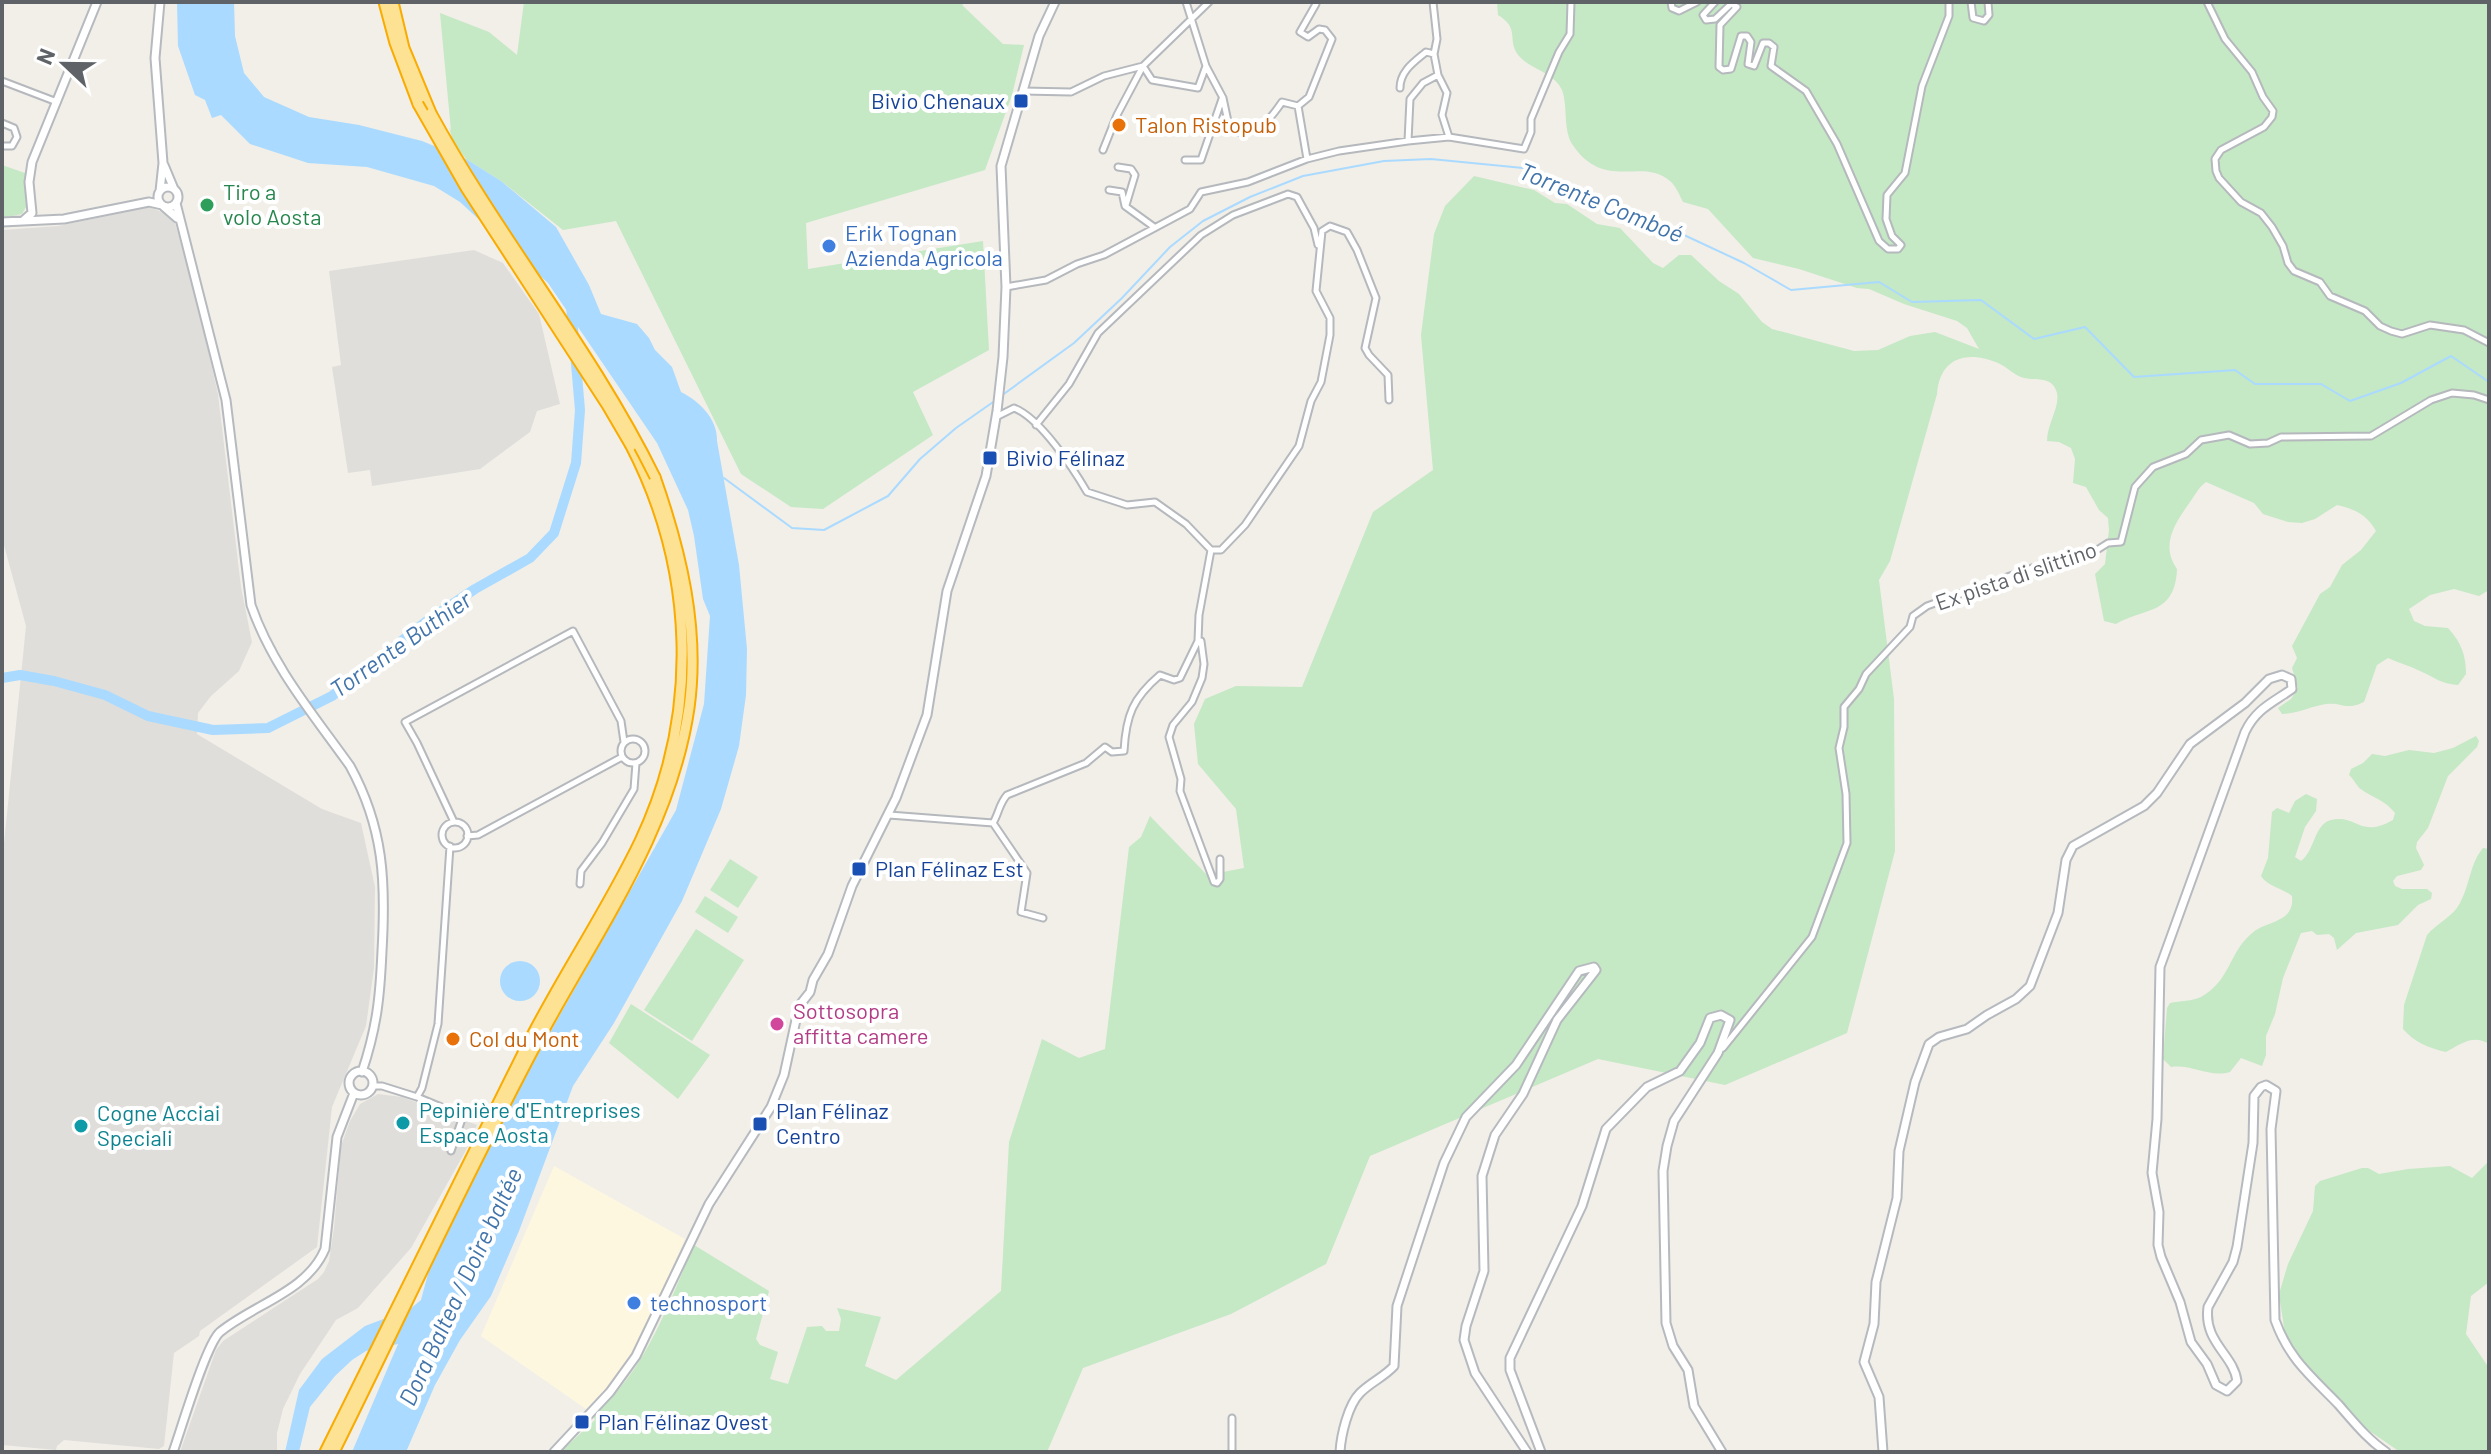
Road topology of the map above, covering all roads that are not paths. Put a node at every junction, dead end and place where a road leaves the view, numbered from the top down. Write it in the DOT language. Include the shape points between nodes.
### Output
graph roads {
  1 [pos="97,2"];
  2 [pos="160,2"];
  3 [pos="384,2"];
  4 [pos="393,2"];
  5 [pos="1055,2"];
  6 [pos="1186,2"];
  7 [pos="1209,2"];
  8 [pos="1433,2"];
  9 [pos="1571,2"];
  10 [pos="1671,2"];
  11 [pos="1697,2"];
  12 [pos="1715,2"];
  13 [pos="1949,2"];
  14 [pos="1971,2"];
  15 [pos="1988,2"];
  16 [pos="2207,2"];
  17 [pos="1316,4"];
  18 [pos="1192,21"];
  19 [pos="1434,54"];
  20 [pos="1143,66"];
  21 [pos="1206,66"];
  22 [pos="1438,75"];
  23 [pos="2,81"];
  24 [pos="1400,88"];
  25 [pos="1023,91"];
  26 [pos="1223,98"];
  27 [pos="57,102"];
  28 [pos="1298,106"];
  29 [pos="2,123"];
  30 [pos="1449,137"];
  31 [pos="1408,141"];
  32 [pos="2,146"];
  33 [pos="1103,150"];
  34 [pos="1307,159"];
  35 [pos="1185,160"];
  36 [pos="163,163"];
  37 [pos="1118,167"];
  38 [pos="174,189"];
  39 [pos="1109,190"];
  40 [pos="160,193"];
  41 [pos="143,203"];
  42 [pos="176,203"];
  43 [pos="32,205"];
  44 [pos="162,205"];
  45 [pos="1125,206"];
  46 [pos="49,219"];
  47 [pos="178,219"];
  48 [pos="24,220"];
  49 [pos="5,222"];
  50 [pos="1154,227"];
  51 [pos="1319,246"];
  52 [pos="1006,287"];
  53 [pos="2489,343"];
  54 [pos="1389,400"];
  55 [pos="2489,400"];
  56 [pos="997,414"];
  57 [pos="1036,425"];
  58 [pos="1211,550"];
  59 [pos="1198,641"];
  60 [pos="624,742"];
  61 [pos="622,757"];
  62 [pos="636,763"];
  63 [pos="889,815"];
  64 [pos="454,822"];
  65 [pos="993,823"];
  66 [pos="467,836"];
  67 [pos="450,846"];
  68 [pos="1220,859"];
  69 [pos="580,884"];
  70 [pos="1043,918"];
  71 [pos="362,1072"];
  72 [pos="1698,1084"];
  73 [pos="373,1086"];
  74 [pos="354,1093"];
  75 [pos="417,1097"];
  76 [pos="451,1151"];
  77 [pos="1232,1418"];
  78 [pos="173,1452"];
  79 [pos="325,1452"];
  80 [pos="334,1452"];
  81 [pos="554,1452"];
  82 [pos="1232,1452"];
  83 [pos="1340,1452"];
  84 [pos="1527,1452"];
  85 [pos="1541,1452"];
  86 [pos="1722,1452"];
  87 [pos="1883,1452"];
  88 [pos="2386,1452"];
  1 -- 27 [label="street"];
  2 -- 36 [label="street" via="155,80"];
  3 -- 79 [label="highway, bridge" via="418,104 642,468 664,528 682,622 683,685 657,802 529,1041"];
  4 -- 80 [label="highway, bridge" via="404,48 431,113 629,424 655,477 677,546 691,622 691,690 676,770 641,858 537,1043"];
  5 -- 25 [label="street"];
  6 -- 18 [label="street"];
  7 -- 18 [label="street"];
  8 -- 19 [label="street"];
  9 -- 30 [label="street" via="1570,34 1531,119 1524,149"];
  10 -- 11 [label="street" via="1679,11"];
  12 -- 13 [label="street" via="1703,15 1706,20 1715,19 1731,4 1737,7 1720,25 1719,67 1731,69 1741,36 1751,42 1748,64 1754,66 1763,43 1774,47 1771,66 1806,91 1837,144 1879,241 1888,249 1901,245 1886,219 1887,195 1905,173 1922,86 1949,16"];
  14 -- 15 [label="street" via="1973,18 1984,21"];
  16 -- 53 [label="street" via="2273,111 2264,127 2221,150 2216,171 2241,202 2267,220 2294,271 2320,282 2330,296 2365,311 2391,331 2414,333 2430,325 2464,330"];
  17 -- 28 [label="street" via="1300,32 1308,37 1325,30 1332,39 1309,97"];
  18 -- 20 [label="street"];
  18 -- 21 [label="street"];
  19 -- 22 [label="street"];
  19 -- 24 [label="street" via="1426,52 1408,67"];
  20 -- 21 [label="street" via="1152,80 1198,88"];
  20 -- 25 [label="street" via="1071,92"];
  20 -- 33 [label="street"];
  21 -- 26 [label="street"];
  22 -- 30 [label="street" via="1447,93 1442,115"];
  22 -- 31 [label="street" via="1410,99"];
  23 -- 27 [label="street"];
  25 -- 52 [label="street" via="1001,166"];
  26 -- 28 [label="street" via="1230,131 1241,134 1259,129 1282,102"];
  26 -- 35 [label="street" via="1201,160"];
  27 -- 43 [label="street" via="32,162"];
  28 -- 34 [label="street"];
  29 -- 32 [label="street" via="17,134 12,146"];
  30 -- 31 [label="street"];
  31 -- 34 [label="street"];
  34 -- 50 [label="street" via="1248,182 1201,192 1190,209"];
  36 -- 38 [label="street"];
  36 -- 40 [label="street"];
  37 -- 45 [label="street" via="1135,175"];
  38 -- 40 [label="street" via="165,187"];
  38 -- 42 [label="street"];
  39 -- 45 [label="street" via="1122,192"];
  40 -- 41 [label="street"];
  40 -- 44 [label="street"];
  41 -- 44 [label="street"];
  41 -- 46 [label="street"];
  42 -- 44 [label="street"];
  42 -- 47 [label="street"];
  43 -- 46 [label="street"];
  43 -- 48 [label="street"];
  43 -- 49 [label="street" via="23,216"];
  44 -- 47 [label="street"];
  45 -- 50 [label="street"];
  46 -- 48 [label="street"];
  47 -- 71 [label="street" via="226,400 251,605 276,665 359,782 381,852 385,897 379,1010"];
  48 -- 49 [label="street"];
  50 -- 52 [label="street" via="1046,280"];
  51 -- 54 [label="street" via="1322,231 1330,226 1347,232 1357,250 1376,298 1365,348 1388,375"];
  51 -- 57 [label="street" via="1297,197 1288,194 1233,215 1201,235 1098,333 1069,384"];
  51 -- 58 [label="street" via="1316,291 1330,318 1330,335 1299,446 1245,525 1221,550"];
  52 -- 56 [label="street"];
  55 -- 72 [label="street, Ex pista di slittino" via="2452,393 2371,436 2281,437 2250,444 2229,435 2201,440 2186,454 2153,467 2135,487 2121,542 1958,593 1913,616 1910,627 1866,674 1844,707 1839,748 1847,843 1812,937"];
  56 -- 57 [label="street" via="1014,408"];
  56 -- 63 [label="street" via="980,500 947,591 927,715"];
  57 -- 58 [label="street" via="1087,492 1127,505 1155,502"];
  58 -- 59 [label="street"];
  59 -- 65 [label="street" via="1180,678 1160,675 1140,692 1126,727 1124,751 1105,747 1086,763 1007,795"];
  59 -- 68 [label="street" via="1202,678 1169,737 1185,808 1217,883"];
  60 -- 61 [label="street"];
  60 -- 62 [label="street" via="632,738 644,745 645,754"];
  60 -- 64 [label="street" via="621,721 573,631 405,722"];
  61 -- 62 [label="street"];
  61 -- 66 [label="street" via="478,835"];
  62 -- 69 [label="street" via="634,789 581,871"];
  63 -- 65 [label="street"];
  63 -- 81 [label="street" via="852,886 828,954 799,1006 771,1107 709,1204 636,1356"];
  64 -- 66 [label="street" via="462,824"];
  64 -- 67 [label="street" via="442,833"];
  65 -- 70 [label="street" via="1027,873 1021,912"];
  66 -- 67 [label="street" via="461,845"];
  67 -- 75 [label="street" via="438,1024"];
  71 -- 73 [label="street" via="372,1078"];
  71 -- 74 [label="street" via="350,1079"];
  72 -- 85 [label="street" via="1718,1053 1730,1020 1725,1015 1710,1018 1680,1071 1633,1099 1601,1139 1582,1206 1510,1358"];
  72 -- 86 [label="street" via="1674,1121 1663,1171 1664,1313 1673,1346 1688,1370 1694,1406"];
  73 -- 74 [label="street" via="367,1093"];
  73 -- 75 [label="street"];
  74 -- 78 [label="street" via="337,1137 320,1261 285,1291 218,1334"];
  75 -- 76 [label="street" via="463,1116"];
  77 -- 82 [label="street"];
  83 -- 84 [label="street" via="1357,1396 1394,1366 1400,1294 1440,1173 1466,1117 1516,1065 1579,971 1594,967 1591,978 1562,1011 1523,1094 1495,1135 1482,1176 1484,1271 1464,1340 1475,1373"];
  87 -- 88 [label="street" via="1879,1397 1864,1362 1881,1257 1897,1198 1899,1151 1925,1049 1938,1037 1967,1029 2022,996 2051,936 2073,846 2144,806 2190,744 2269,679 2282,675 2291,679 2292,689 2262,708 2249,724 2160,967 2152,1173 2158,1245 2191,1342 2216,1385 2227,1391 2237,1381 2236,1373 2218,1348 2207,1315 2237,1247 2253,1143 2254,1096 2261,1087 2272,1088 2275,1320 2296,1361"];
}
